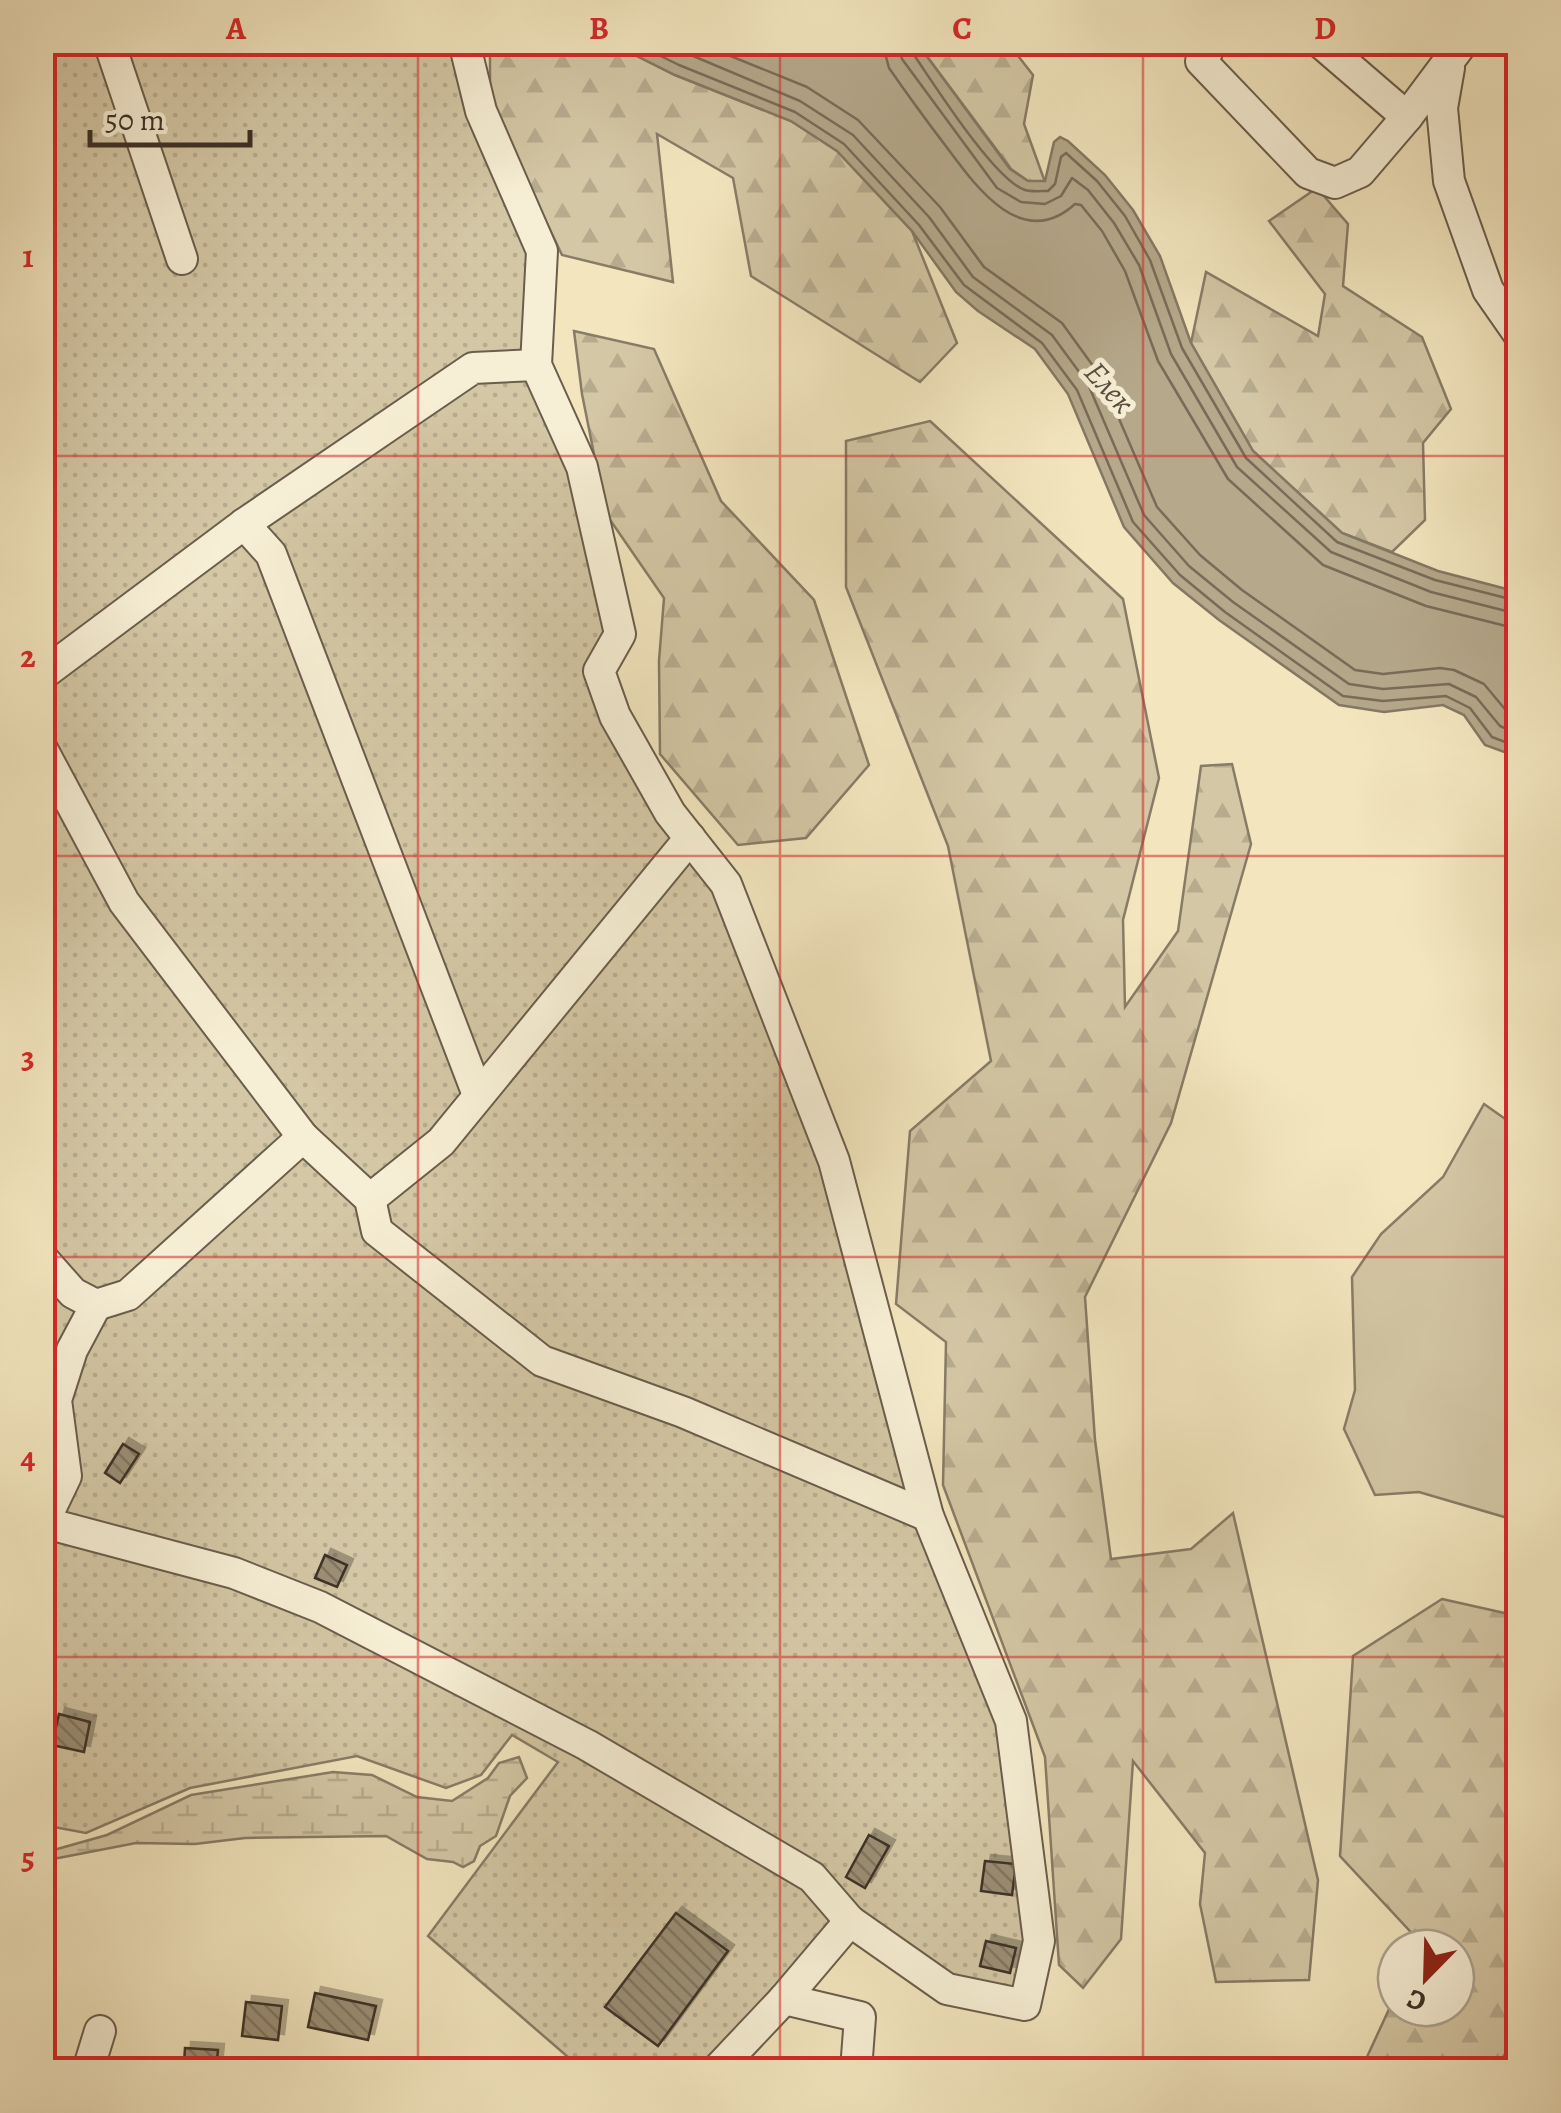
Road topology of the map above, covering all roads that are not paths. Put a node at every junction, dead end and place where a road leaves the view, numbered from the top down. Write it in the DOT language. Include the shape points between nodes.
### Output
graph roads {
  1 [pos="109,42"];
  2 [pos="464,42"];
  3 [pos="1213,42"];
  4 [pos="1320,42"];
  5 [pos="1456,52"];
  6 [pos="1407,118"];
  7 [pos="182,258"];
  8 [pos="1518,333"];
  9 [pos="536,365"];
  10 [pos="244,524"];
  11 [pos="42,675"];
  12 [pos="42,749"];
  13 [pos="690,838"];
  14 [pos="478,1094"];
  15 [pos="302,1136"];
  16 [pos="370,1199"];
  17 [pos="42,1258"];
  18 [pos="96,1305"];
  19 [pos="928,1516"];
  20 [pos="43,1522"];
  21 [pos="850,1921"];
  22 [pos="784,2000"];
  23 [pos="100,2030"];
  24 [pos="88,2070"];
  25 [pos="717,2070"];
  26 [pos="856,2070"];
  1 -- 7 [label="lane"];
  2 -- 9 [label="lane" via="481,111 542,251"];
  3 -- 6 [label="lane" via="1201,61 1308,173 1335,183 1360,172"];
  4 -- 6 [label="lane"];
  5 -- 6 [label="lane"];
  5 -- 8 [label="lane" via="1442,108 1449,182 1488,290"];
  9 -- 10 [label="lane" via="473,368"];
  9 -- 13 [label="lane" via="582,467 620,634 599,671 615,716"];
  10 -- 11 [label="lane"];
  10 -- 14 [label="lane" via="271,554"];
  12 -- 15 [label="lane" via="124,902"];
  13 -- 14 [label="lane"];
  13 -- 19 [label="lane" via="726,884 834,1162"];
  14 -- 16 [label="lane" via="441,1142"];
  15 -- 16 [label="lane"];
  15 -- 18 [label="lane" via="128,1294"];
  16 -- 19 [label="lane" via="377,1231 542,1361 684,1412"];
  17 -- 18 [label="lane" via="73,1293"];
  18 -- 20 [label="lane" via="56,1400 66,1476"];
  19 -- 21 [label="lane" via="1011,1722 1040,1942 1025,2006 947,1989"];
  20 -- 21 [label="lane" via="234,1572 320,1607 587,1745 748,1839 812,1877"];
  21 -- 22 [label="lane"];
  22 -- 25 [label="lane"];
  22 -- 26 [label="lane" via="860,2017"];
  23 -- 24 [label="lane"];
}
